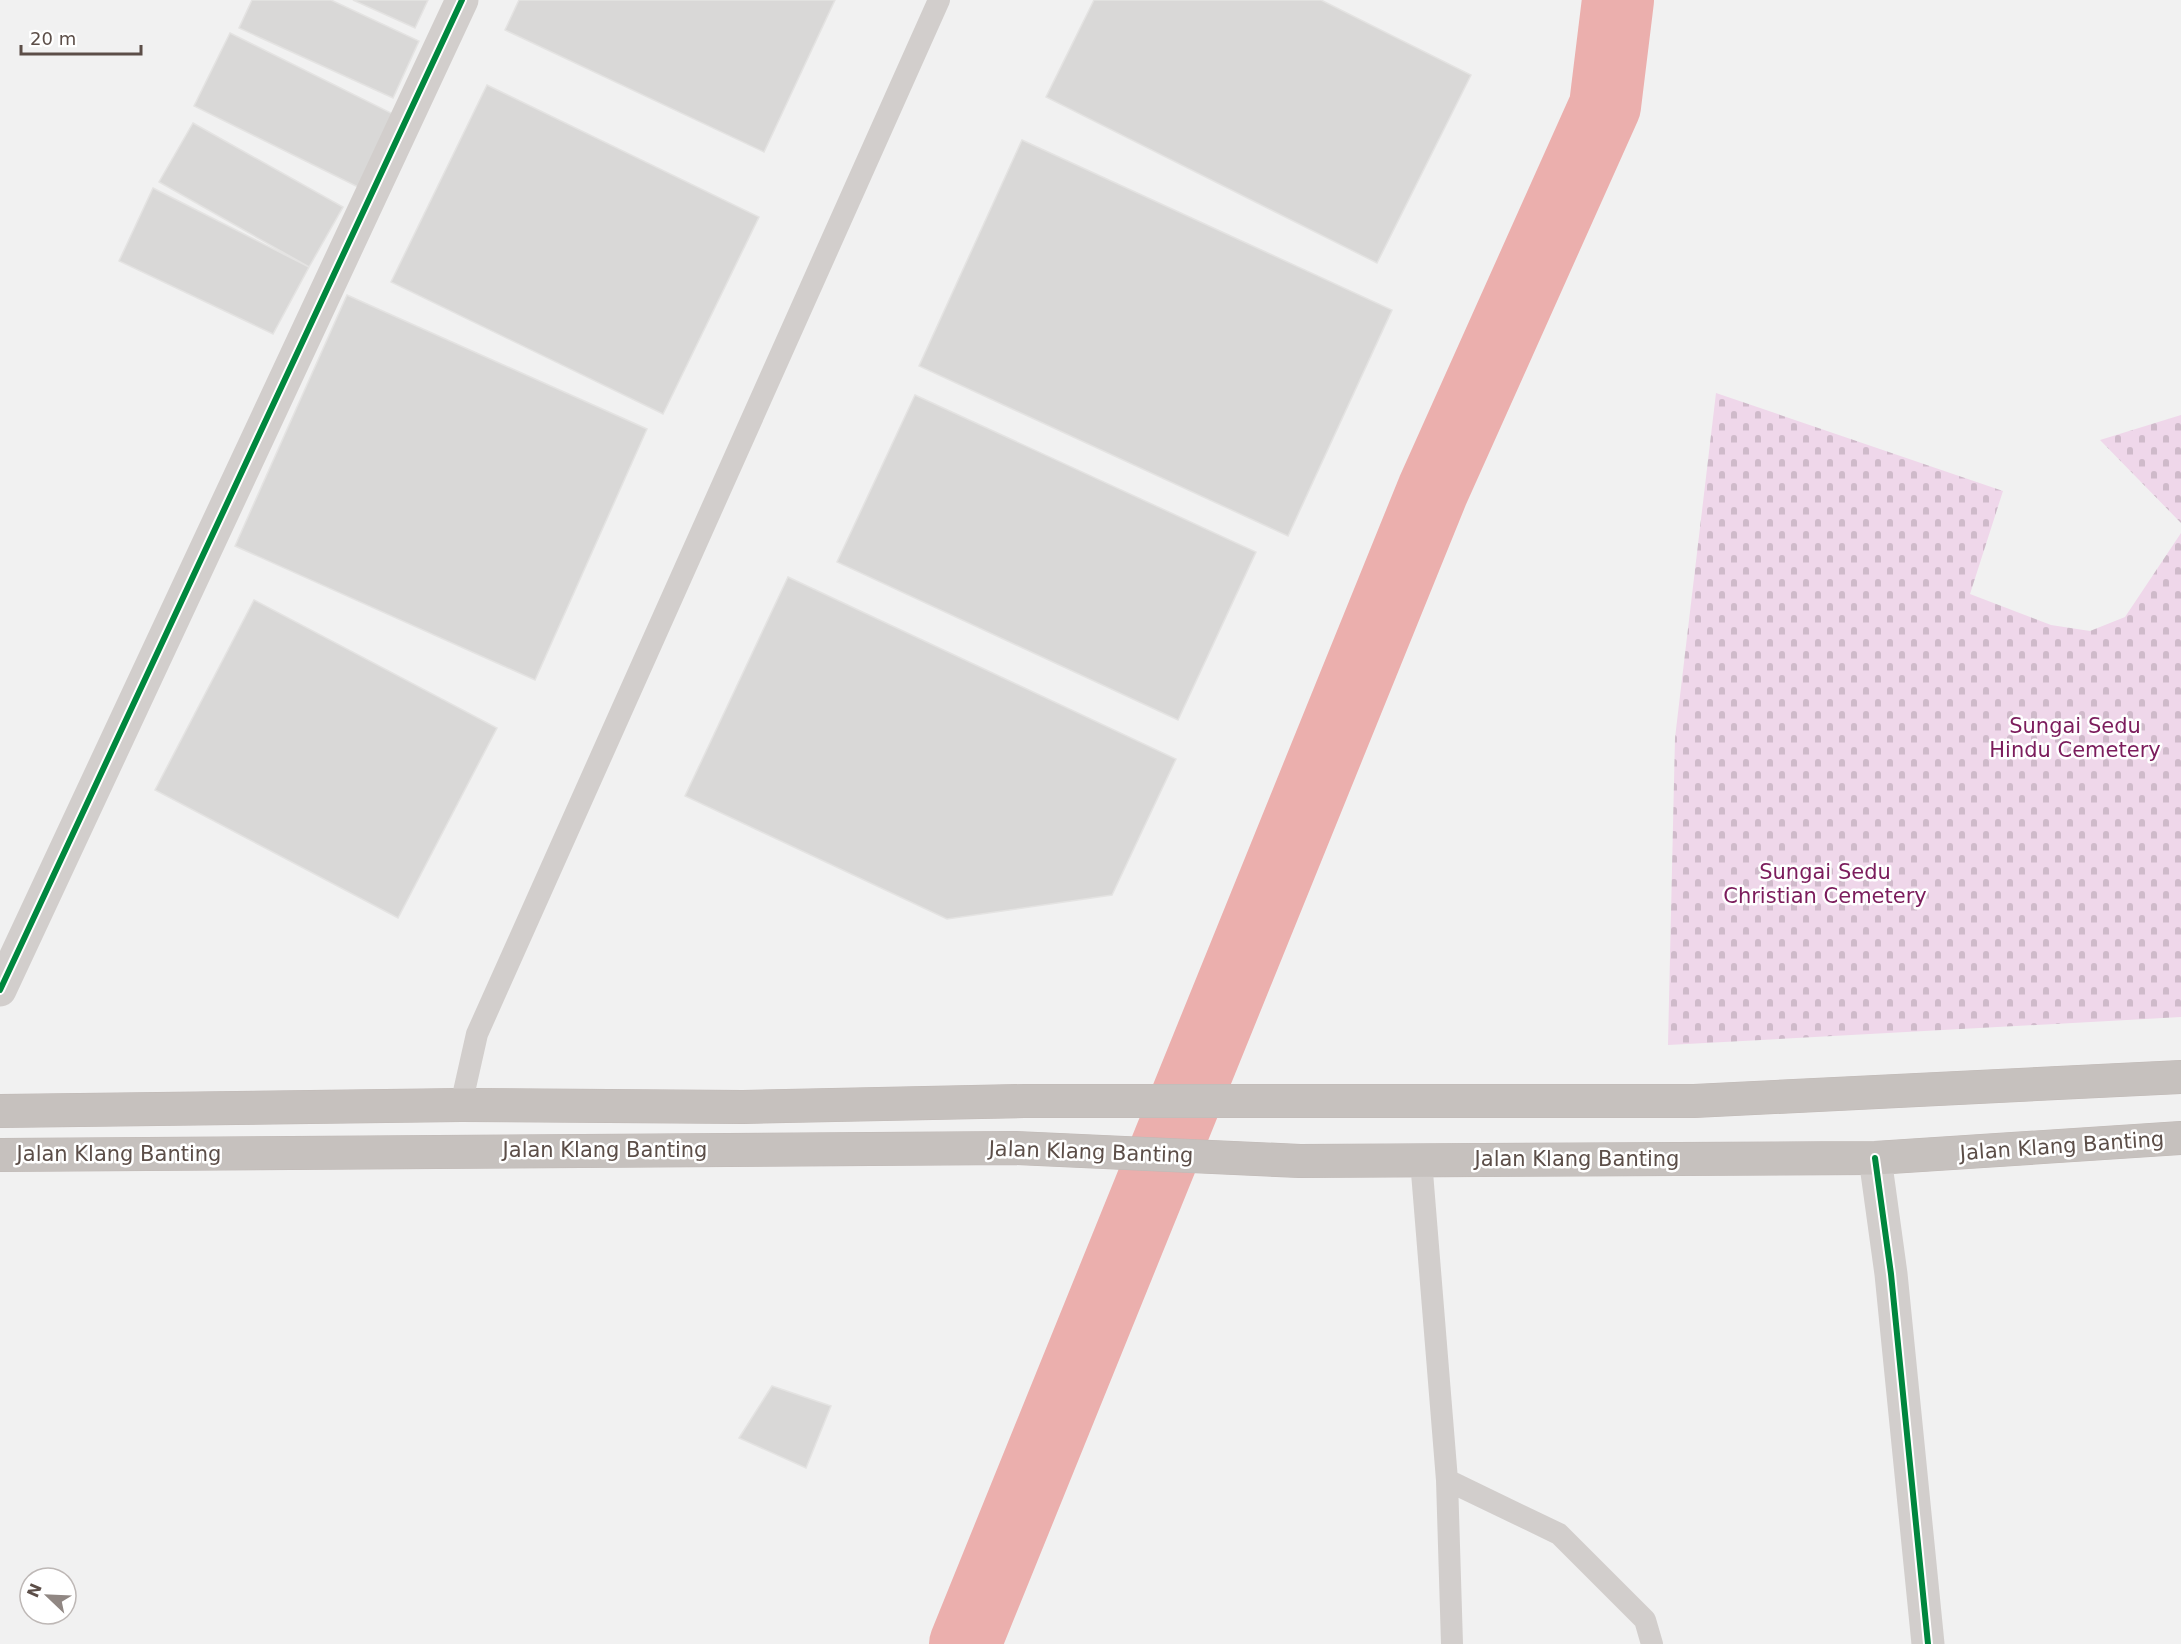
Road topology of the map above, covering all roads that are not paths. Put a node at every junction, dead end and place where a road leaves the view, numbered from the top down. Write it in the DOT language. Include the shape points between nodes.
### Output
graph roads {
  1 [pos="462,0"];
  2 [pos="939,0"];
  3 [pos="0,990"];
  4 [pos="2181,1077"];
  5 [pos="461,1105"];
  6 [pos="0,1111"];
  7 [pos="2181,1138"];
  8 [pos="0,1155"];
  9 [pos="1875,1158"];
  10 [pos="1421,1160"];
  11 [pos="1446,1480"];
  12 [pos="1452,1644"];
  13 [pos="1652,1644"];
  14 [pos="1928,1644"];
  1 -- 3 [label="street"];
  2 -- 5 [label="lane" via="477,1034"];
  4 -- 5 [label="highway, Jalan Klang Banting" via="1694,1101"];
  5 -- 6 [label="highway, Jalan Klang Banting"];
  7 -- 9 [label="highway, Jalan Klang Banting"];
  8 -- 10 [label="highway, Jalan Klang Banting" via="1015,1148 1300,1161"];
  9 -- 10 [label="highway, Jalan Klang Banting"];
  9 -- 14 [label="street" via="1892,1274"];
  10 -- 11 [label="lane"];
  11 -- 12 [label="lane"];
  11 -- 13 [label="lane" via="1559,1534 1645,1620"];
}
